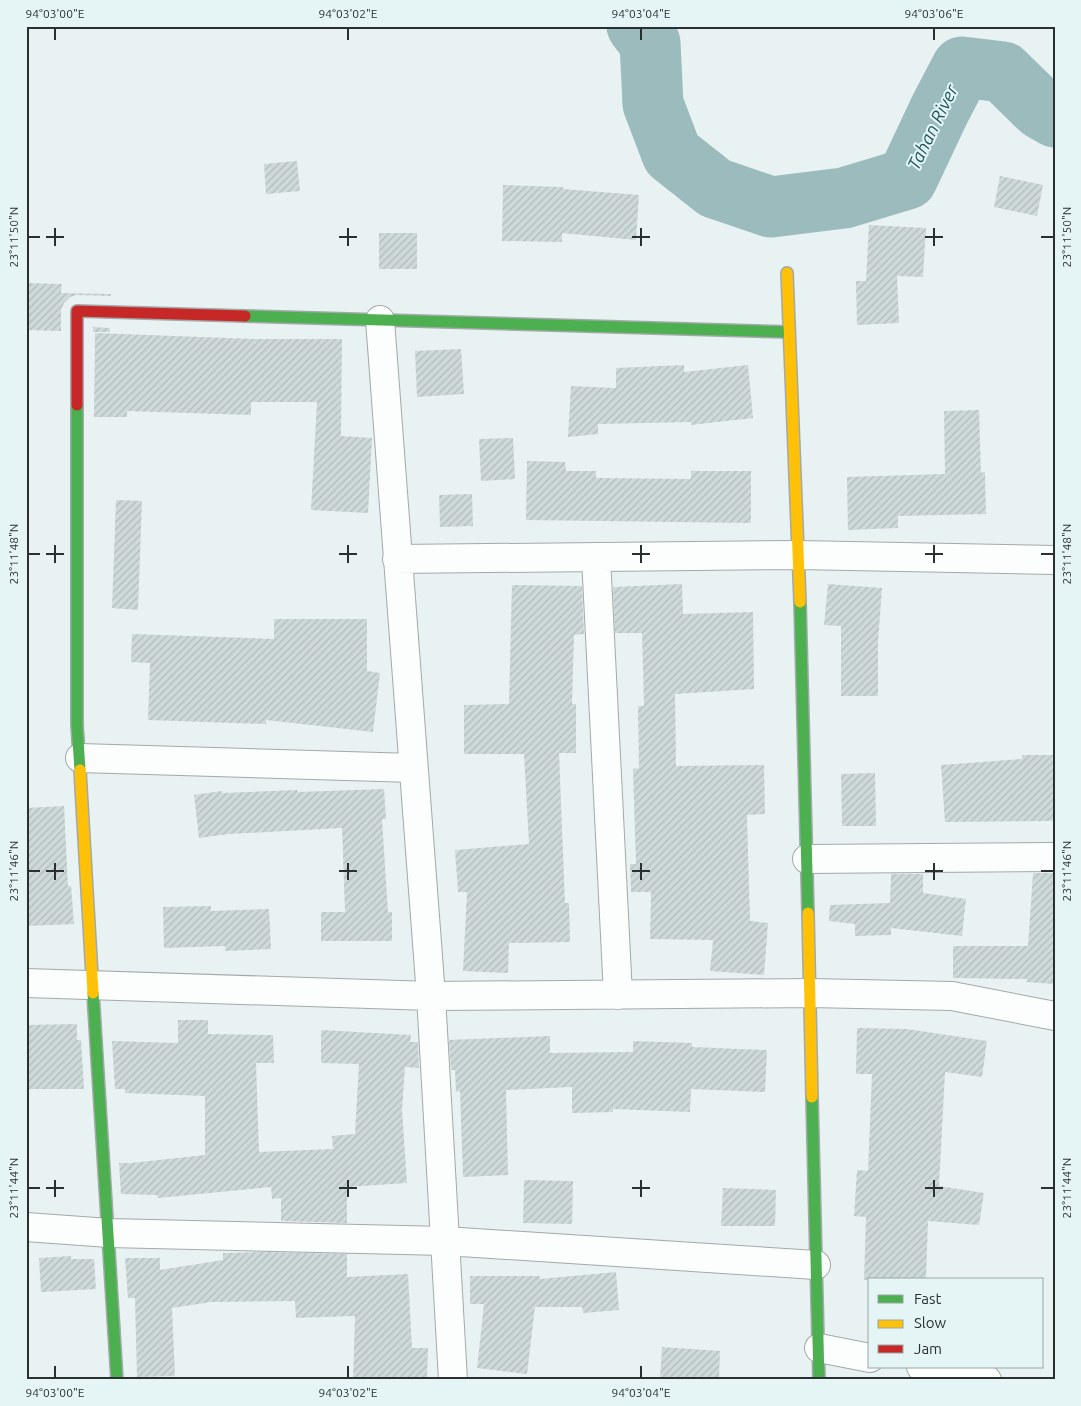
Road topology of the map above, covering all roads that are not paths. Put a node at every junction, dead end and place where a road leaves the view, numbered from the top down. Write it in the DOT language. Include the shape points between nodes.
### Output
graph roads {
  1 [pos="787,273"];
  2 [pos="380,320"];
  3 [pos="789,332"];
  4 [pos="798,555"];
  5 [pos="596,557"];
  6 [pos="397,559"];
  7 [pos="1055,560"];
  8 [pos="80,758"];
  9 [pos="414,768"];
  10 [pos="1055,857"];
  11 [pos="807,859"];
  12 [pos="26,983"];
  13 [pos="94,986"];
  14 [pos="810,993"];
  15 [pos="618,995"];
  16 [pos="431,996"];
  17 [pos="1055,1016"];
  18 [pos="26,1227"];
  19 [pos="109,1233"];
  20 [pos="445,1241"];
  21 [pos="816,1265"];
  22 [pos="819,1348"];
  23 [pos="868,1358"];
  24 [pos="926,1368"];
  25 [pos="117,1380"];
  26 [pos="453,1380"];
  27 [pos="819,1380"];
  28 [pos="987,1380"];
  1 -- 3 [label="street"];
  2 -- 3 [label="street"];
  2 -- 6 [label="street"];
  2 -- 8 [label="street" via="78,311"];
  3 -- 4 [label="street"];
  4 -- 5 [label="street"];
  4 -- 7 [label="street"];
  4 -- 11 [label="street"];
  5 -- 6 [label="street"];
  5 -- 15 [label="street"];
  6 -- 9 [label="street"];
  8 -- 9 [label="street"];
  8 -- 13 [label="street"];
  9 -- 16 [label="street"];
  10 -- 11 [label="street"];
  11 -- 14 [label="street"];
  12 -- 13 [label="street"];
  13 -- 16 [label="street"];
  13 -- 19 [label="street"];
  14 -- 15 [label="street"];
  14 -- 17 [label="street" via="952,996"];
  14 -- 21 [label="street"];
  15 -- 16 [label="street"];
  16 -- 20 [label="street"];
  18 -- 19 [label="street"];
  19 -- 20 [label="street"];
  19 -- 25 [label="street"];
  20 -- 21 [label="street"];
  20 -- 26 [label="street"];
  21 -- 22 [label="street"];
  22 -- 23 [label="street"];
  22 -- 27 [label="street"];
  24 -- 28 [label="street"];
}
